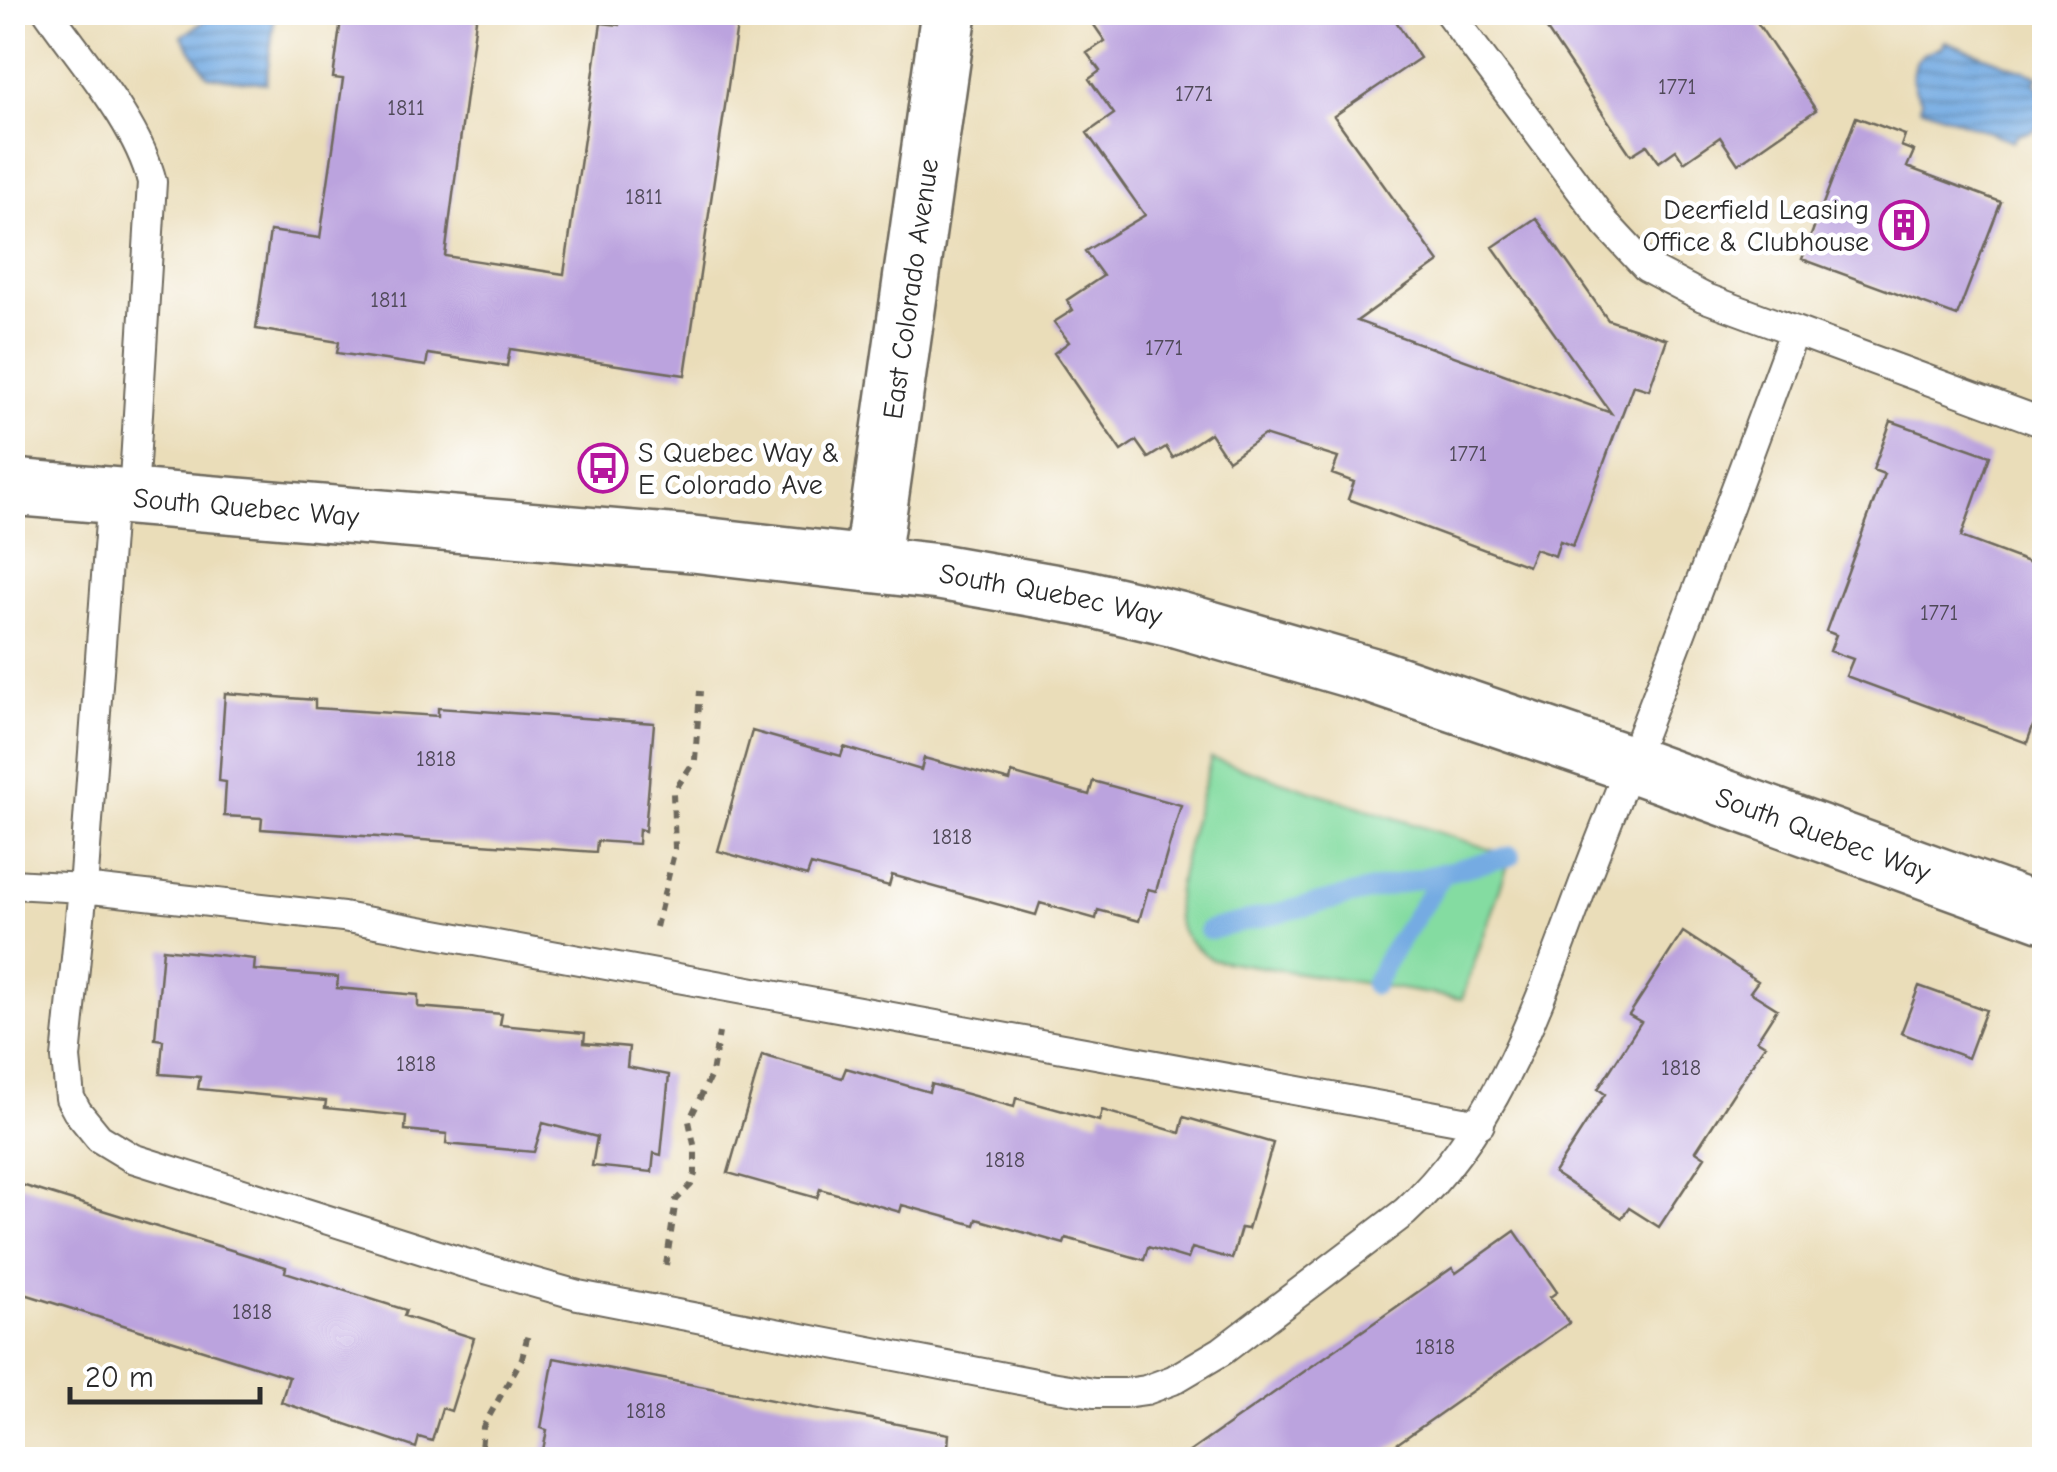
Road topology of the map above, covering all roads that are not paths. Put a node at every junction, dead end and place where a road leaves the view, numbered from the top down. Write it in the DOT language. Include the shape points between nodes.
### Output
graph roads {
  1 [pos="48,12"];
  2 [pos="949,12"];
  3 [pos="1448,12"];
  4 [pos="1794,332"];
  5 [pos="2044,422"];
  6 [pos="12,488"];
  7 [pos="123,496"];
  8 [pos="871,564"];
  9 [pos="1631,764"];
  10 [pos="12,884"];
  11 [pos="82,888"];
  12 [pos="2044,914"];
  13 [pos="1480,1124"];
  1 -- 7 [label="lane" via="122,120 152,182"];
  2 -- 8 [label="street, East Colorado Avenue"];
  3 -- 4 [label="lane" via="1638,259 1686,290"];
  4 -- 5 [label="lane"];
  4 -- 9 [label="lane"];
  6 -- 7 [label="street, South Quebec Way"];
  7 -- 8 [label="street, South Quebec Way"];
  7 -- 11 [label="lane"];
  8 -- 9 [label="street, South Quebec Way" via="1001,582 1179,620 1373,676"];
  9 -- 12 [label="street, South Quebec Way"];
  9 -- 13 [label="lane" via="1541,995"];
  10 -- 11 [label="lane"];
  11 -- 13 [label="lane" via="343,917"];
  11 -- 13 [label="lane" via="67,1079 77,1111 99,1138 132,1158 540,1285 1065,1389 1146,1390 1222,1351 1405,1212"];
}
